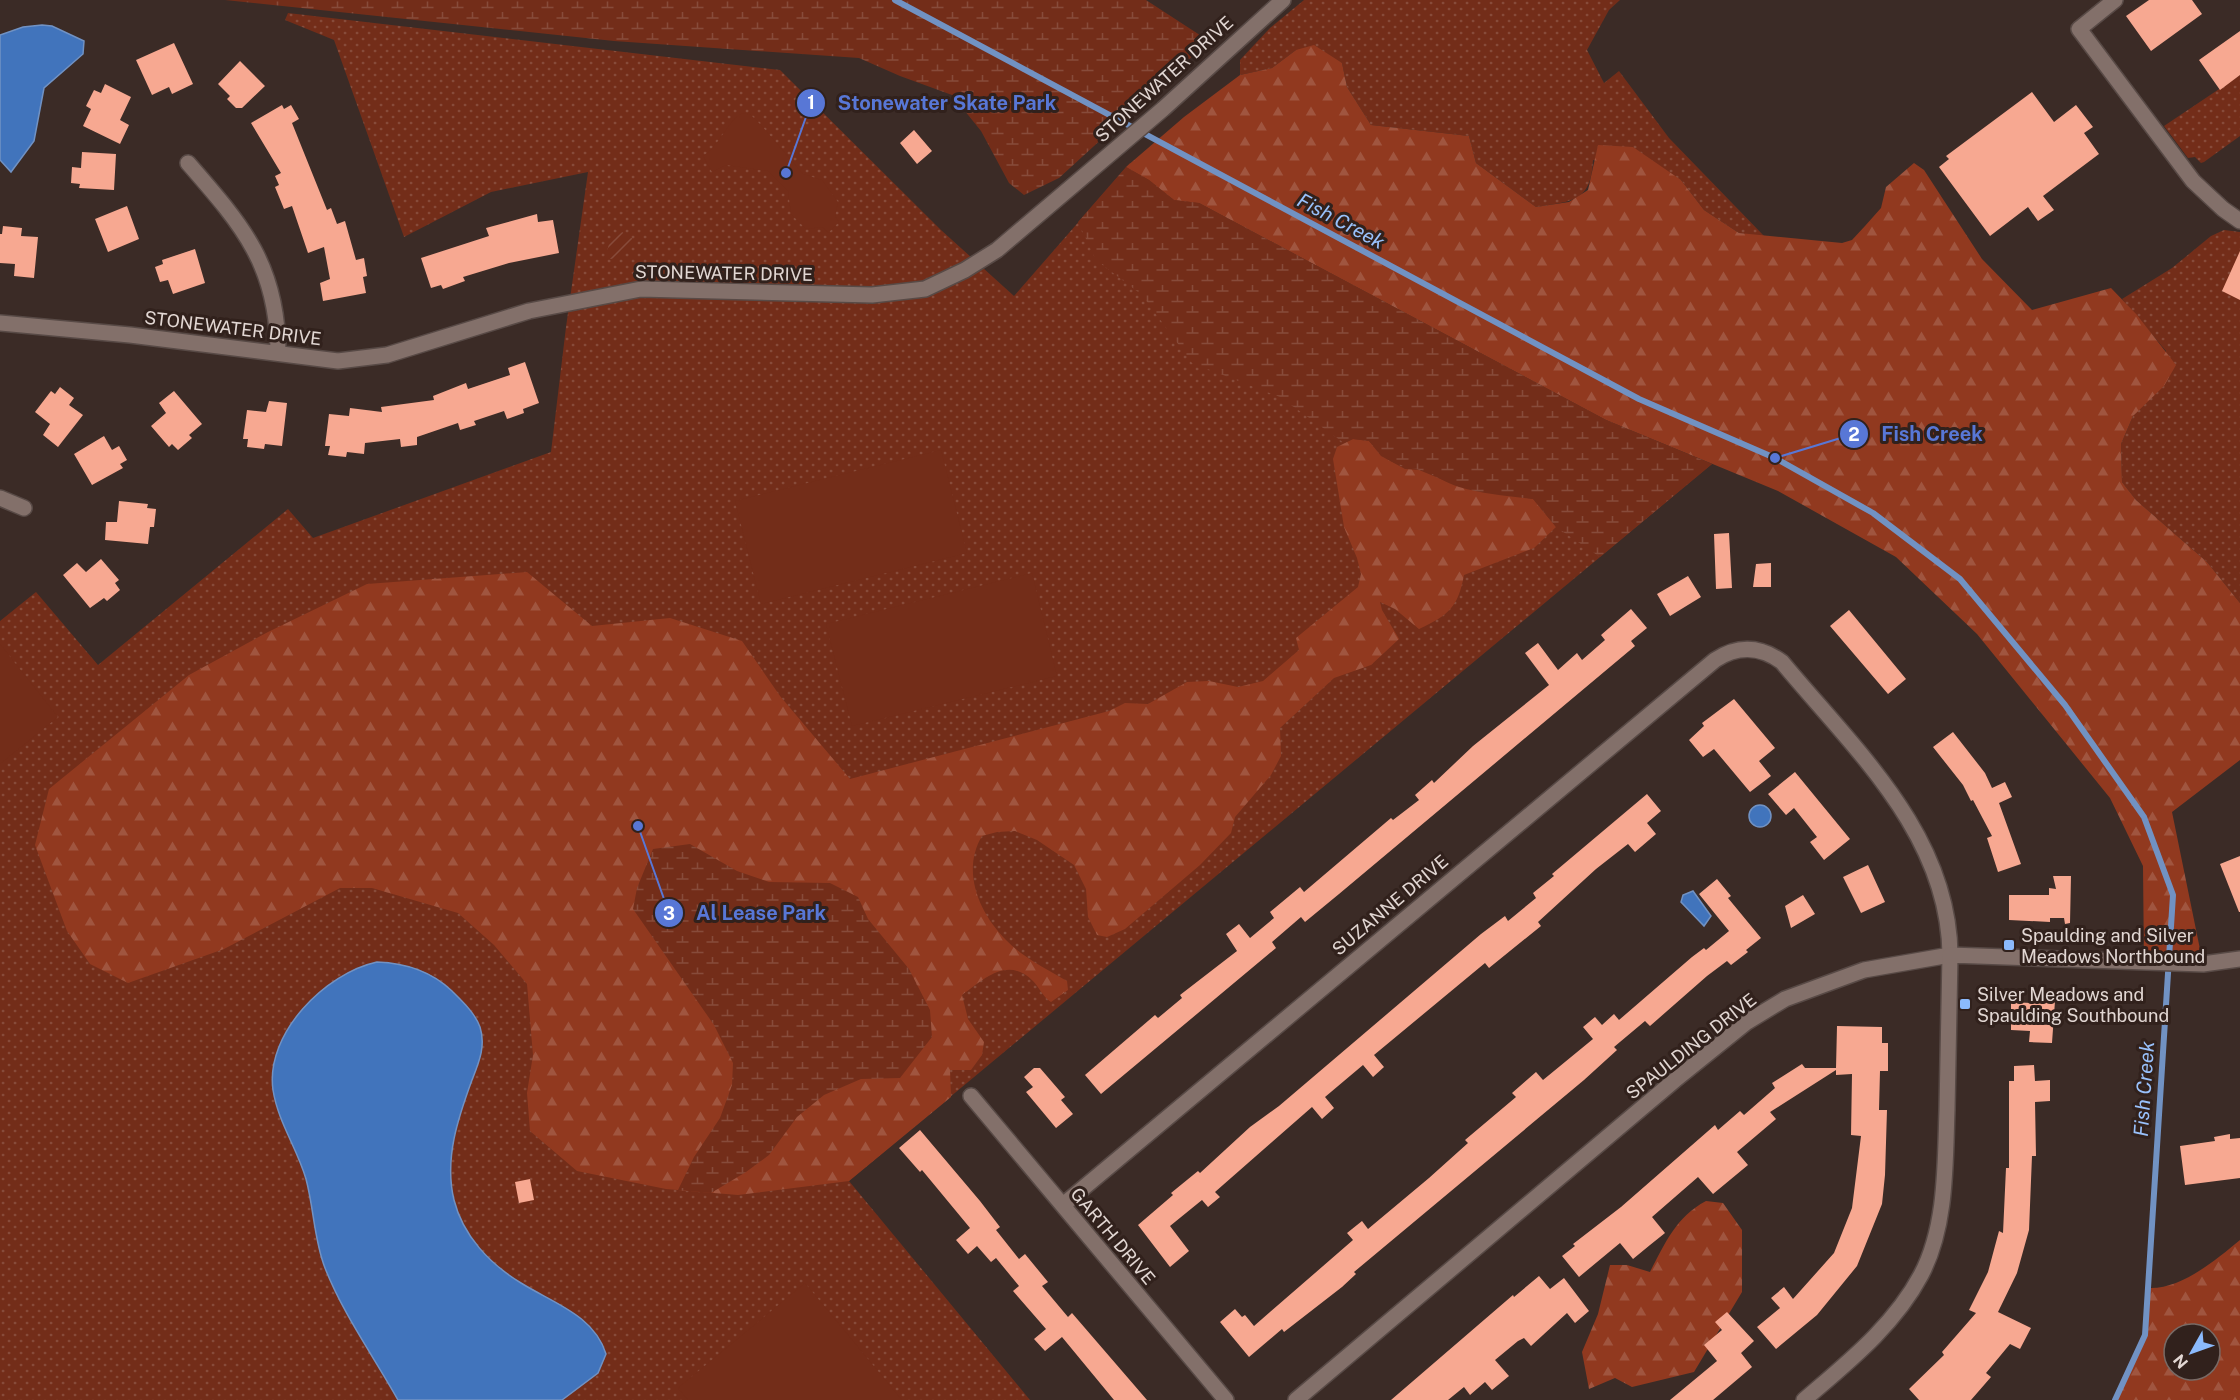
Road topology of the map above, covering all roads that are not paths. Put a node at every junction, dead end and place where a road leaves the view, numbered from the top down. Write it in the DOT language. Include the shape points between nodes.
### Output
graph roads {
  1 [pos="1283,0"];
  2 [pos="2115,0"];
  3 [pos="188,163"];
  4 [pos="2240,221"];
  5 [pos="0,323"];
  6 [pos="278,354"];
  7 [pos="0,498"];
  8 [pos="24,508"];
  9 [pos="1950,955"];
  10 [pos="2240,959"];
  11 [pos="971,1096"];
  12 [pos="1062,1205"];
  13 [pos="1226,1400"];
  14 [pos="1296,1400"];
  15 [pos="1804,1400"];
  1 -- 6 [label="street, STONEWATER DRIVE" via="1163,109 997,250 925,289 873,295 641,289 529,311 387,355 338,361"];
  2 -- 4 [label="street" via="2079,29 2193,181"];
  3 -- 6 [label="street" via="216,195 265,269 276,314"];
  5 -- 6 [label="street, STONEWATER DRIVE"];
  7 -- 8 [label="street"];
  9 -- 10 [label="street, SPAULDING DRIVE" via="2203,964"];
  9 -- 12 [label="street, SUZANNE DRIVE" via="1950,934 1940,886 1910,819 1782,662 1749,648 1727,652"];
  9 -- 14 [label="street, SPAULDING DRIVE" via="1855,973 1785,999 1748,1022"];
  9 -- 15 [label="street" via="1944,1174 1931,1251 1922,1274 1894,1317"];
  11 -- 12 [label="street, GARTH DRIVE"];
  12 -- 13 [label="street, GARTH DRIVE"];
}
